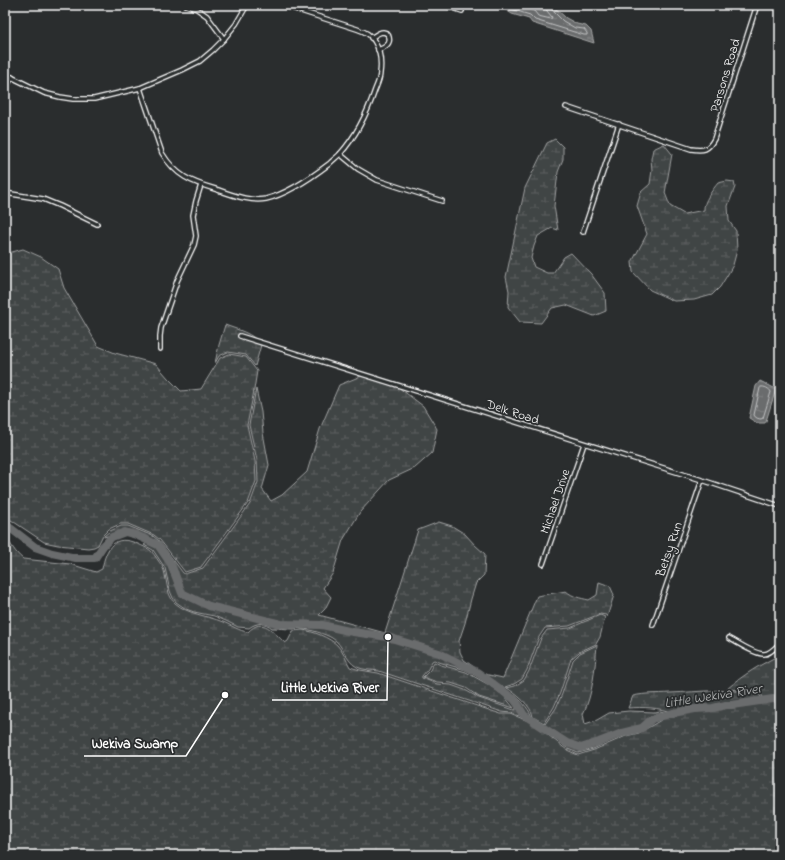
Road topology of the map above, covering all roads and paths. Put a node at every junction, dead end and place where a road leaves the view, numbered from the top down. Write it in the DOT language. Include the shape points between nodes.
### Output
graph roads {
  1 [pos="186,5"];
  2 [pos="247,5"];
  3 [pos="282,5"];
  4 [pos="444,5"];
  5 [pos="756,5"];
  6 [pos="462,11"];
  7 [pos="370,38"];
  8 [pos="224,39"];
  9 [pos="378,50"];
  10 [pos="5,74"];
  11 [pos="12,77"];
  12 [pos="140,88"];
  13 [pos="5,89"];
  14 [pos="566,107"];
  15 [pos="619,124"];
  16 [pos="340,154"];
  17 [pos="201,185"];
  18 [pos="5,193"];
  19 [pos="442,201"];
  20 [pos="97,224"];
  21 [pos="584,232"];
  22 [pos="240,336"];
  23 [pos="160,349"];
  24 [pos="584,444"];
  25 [pos="702,480"];
  26 [pos="780,506"];
  27 [pos="543,564"];
  28 [pos="653,625"];
  29 [pos="729,638"];
  30 [pos="780,643"];
  1 -- 8 [label="street" via="207,16"];
  2 -- 8 [label="street"];
  3 -- 7 [label="street" via="357,29"];
  4 -- 6 [label="street"];
  5 -- 15 [label="street, Parsons Road" via="714,139 706,149 691,149"];
  7 -- 9 [label="street"];
  7 -- 9 [label="street" via="383,32 390,37 388,44"];
  8 -- 12 [label="street" via="200,60 171,76"];
  9 -- 16 [label="street" via="381,61 380,74 369,109 358,130"];
  10 -- 11 [label="street"];
  11 -- 12 [label="street" via="44,93 73,99 94,100"];
  11 -- 13 [label="street"];
  12 -- 17 [label="street" via="167,162 182,176"];
  14 -- 15 [label="street"];
  15 -- 21 [label="street"];
  16 -- 17 [label="street" via="308,179 265,199 242,198"];
  16 -- 19 [label="street" via="358,169 378,180"];
  17 -- 23 [label="street" via="193,215 196,236 194,245 181,270 161,328"];
  18 -- 20 [label="street" via="43,199"];
  22 -- 24 [label="street, Delk Road"];
  24 -- 25 [label="street, Delk Road"];
  24 -- 27 [label="street, Michael Drive"];
  25 -- 26 [label="street, Delk Road"];
  25 -- 28 [label="street, Betsy Run"];
  29 -- 30 [label="street" via="755,652 765,654"];
}
